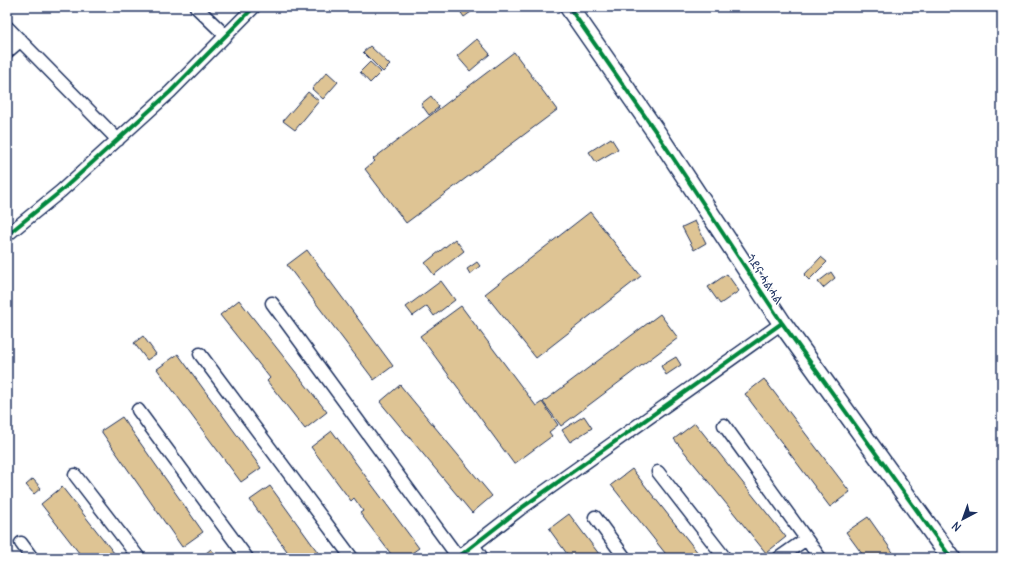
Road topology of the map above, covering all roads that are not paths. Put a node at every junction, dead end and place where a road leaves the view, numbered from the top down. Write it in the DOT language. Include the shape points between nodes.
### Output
graph roads {
  1 [pos="196,7"];
  2 [pos="254,7"];
  3 [pos="569,7"];
  4 [pos="7,27"];
  5 [pos="226,36"];
  6 [pos="21,40"];
  7 [pos="7,52"];
  8 [pos="118,140"];
  9 [pos="7,236"];
  10 [pos="272,303"];
  11 [pos="782,323"];
  12 [pos="200,354"];
  13 [pos="138,410"];
  14 [pos="724,425"];
  15 [pos="658,472"];
  16 [pos="75,475"];
  17 [pos="595,517"];
  18 [pos="806,539"];
  19 [pos="21,543"];
  20 [pos="473,545"];
  21 [pos="32,558"];
  22 [pos="139,558"];
  23 [pos="247,558"];
  24 [pos="352,558"];
  25 [pos="457,558"];
  26 [pos="482,558"];
  27 [pos="625,558"];
  28 [pos="725,558"];
  29 [pos="779,558"];
  30 [pos="820,558"];
  31 [pos="951,558"];
  1 -- 5 [label="street"];
  2 -- 5 [label="street"];
  3 -- 11 [label="street, ጎደና ሓልሓል" via="658,135"];
  4 -- 6 [label="street"];
  5 -- 8 [label="street"];
  6 -- 7 [label="street"];
  6 -- 8 [label="street"];
  8 -- 9 [label="street"];
  10 -- 25 [label="street"];
  11 -- 20 [label="street"];
  11 -- 31 [label="street, ጎደና ሓልሓል"];
  12 -- 24 [label="street"];
  13 -- 23 [label="street"];
  14 -- 18 [label="street"];
  15 -- 28 [label="street"];
  16 -- 22 [label="street"];
  17 -- 27 [label="street"];
  18 -- 29 [label="street"];
  18 -- 30 [label="street"];
  19 -- 21 [label="street"];
  20 -- 25 [label="street"];
  20 -- 26 [label="street"];
}
